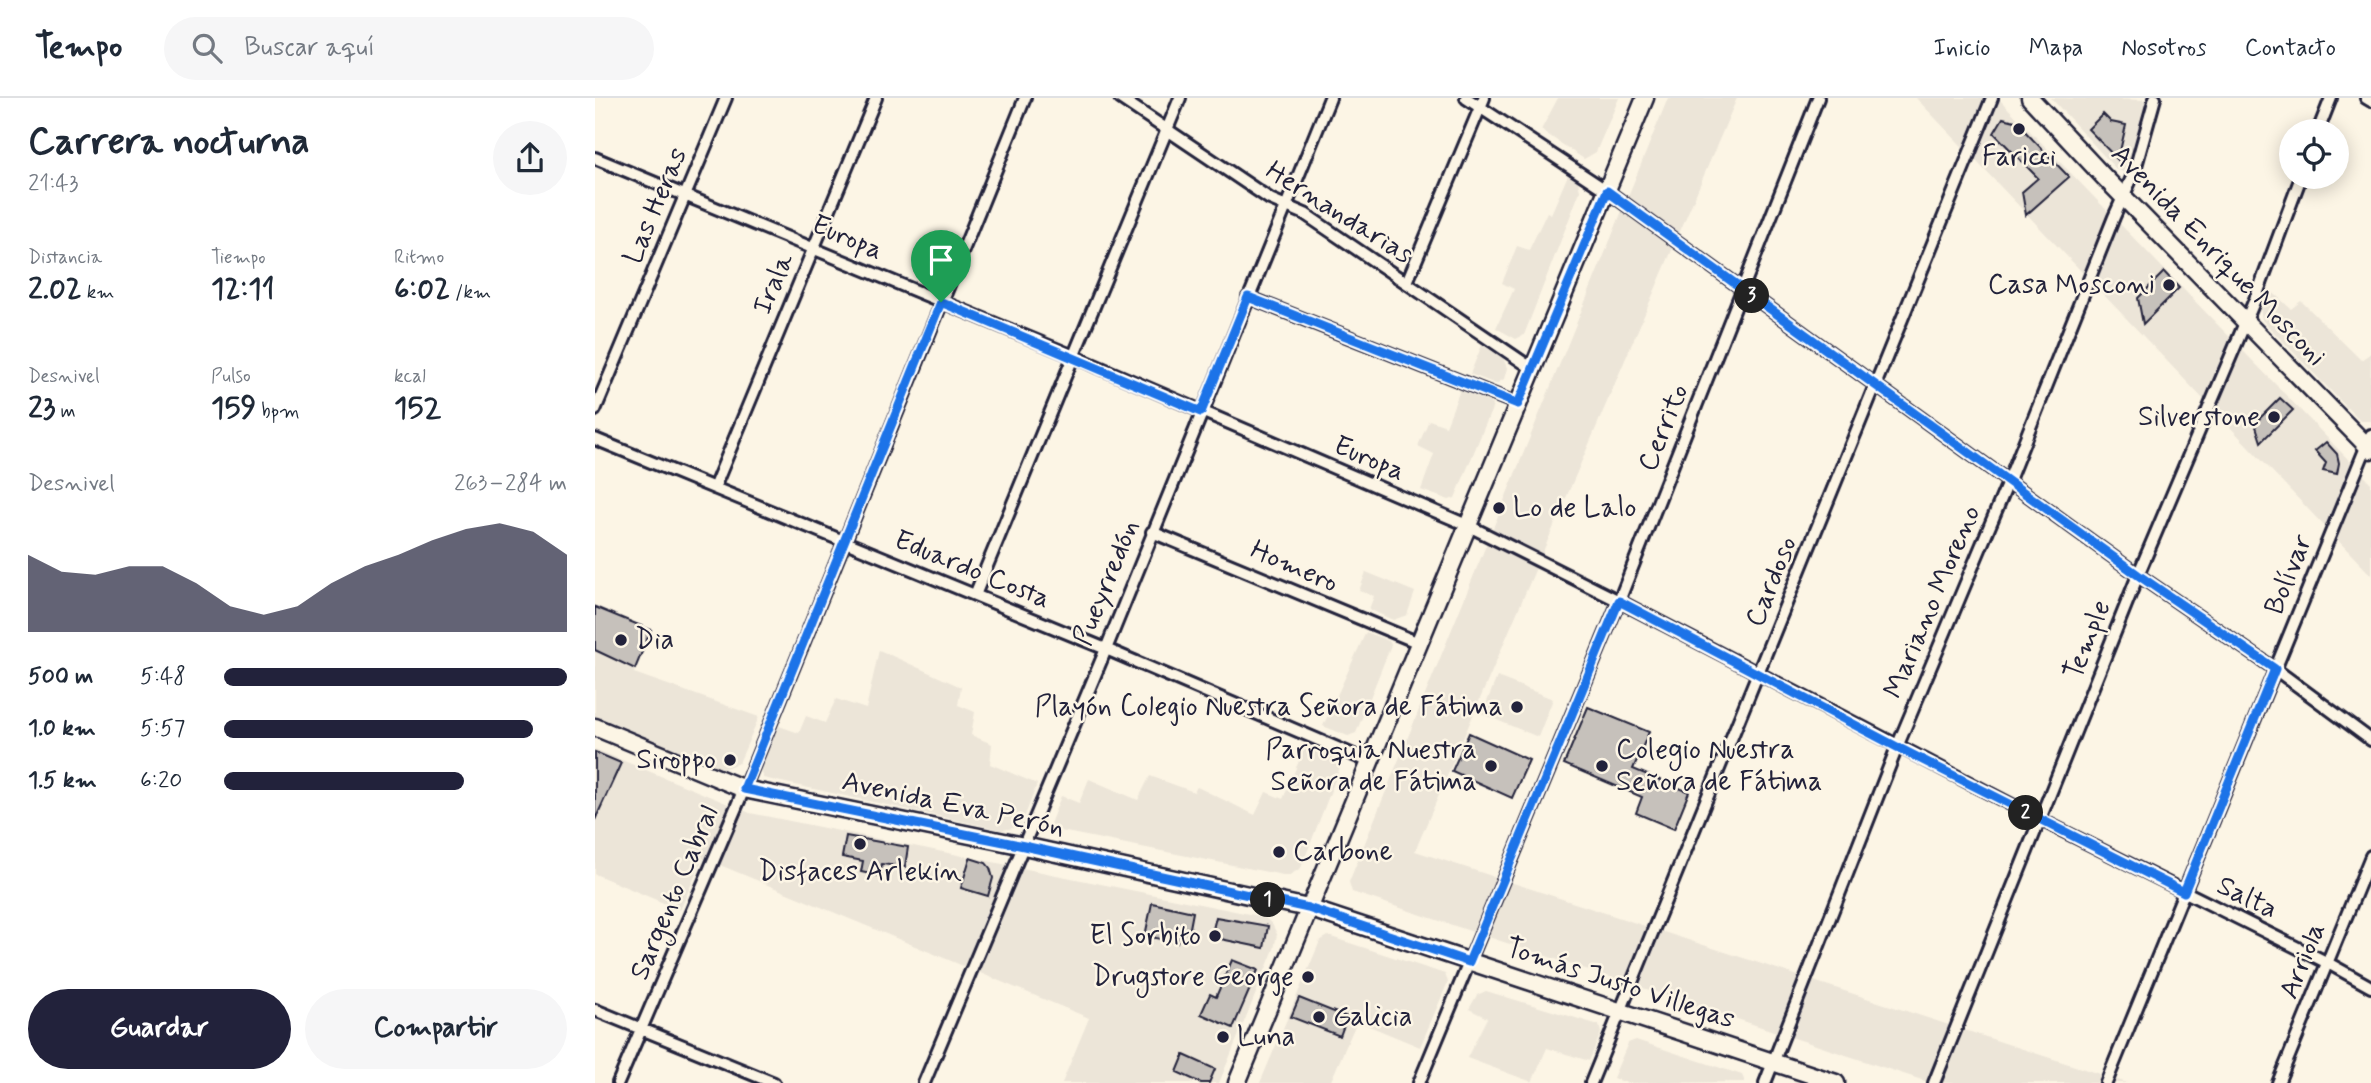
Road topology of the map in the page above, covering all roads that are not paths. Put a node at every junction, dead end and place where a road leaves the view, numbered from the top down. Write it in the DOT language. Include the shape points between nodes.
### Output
graph roads {
  1 [pos="726,98"];
  2 [pos="876,98"];
  3 [pos="1025,98"];
  4 [pos="1120,98"];
  5 [pos="1180,98"];
  6 [pos="1330,98"];
  7 [pos="1465,98"];
  8 [pos="1645,98"];
  9 [pos="1818,98"];
  10 [pos="1992,98"];
  11 [pos="2029,98"];
  12 [pos="2155,98"];
  13 [pos="2330,98"];
  14 [pos="2366,98"];
  15 [pos="2371,101"];
  16 [pos="1482,103"];
  17 [pos="2322,119"];
  18 [pos="1167,130"];
  19 [pos="595,158"];
  20 [pos="2296,189"];
  21 [pos="1607,191"];
  22 [pos="685,195"];
  23 [pos="2124,197"];
  24 [pos="1286,206"];
  25 [pos="814,248"];
  26 [pos="1407,282"];
  27 [pos="1743,290"];
  28 [pos="1248,297"];
  29 [pos="941,302"];
  30 [pos="2246,321"];
  31 [pos="1073,356"];
  32 [pos="1533,369"];
  33 [pos="1876,384"];
  34 [pos="1518,404"];
  35 [pos="595,410"];
  36 [pos="1201,412"];
  37 [pos="595,439"];
  38 [pos="2370,443"];
  39 [pos="2008,480"];
  40 [pos="714,488"];
  41 [pos="1467,525"];
  42 [pos="1152,532"];
  43 [pos="845,542"];
  44 [pos="2138,575"];
  45 [pos="975,595"];
  46 [pos="1619,601"];
  47 [pos="1419,643"];
  48 [pos="1106,649"];
  49 [pos="2275,669"];
  50 [pos="1759,674"];
  51 [pos="595,727"];
  52 [pos="2371,740"];
  53 [pos="1897,747"];
  54 [pos="1370,762"];
  55 [pos="744,789"];
  56 [pos="2041,820"];
  57 [pos="1024,846"];
  58 [pos="2371,856"];
  59 [pos="2184,892"];
  60 [pos="1308,908"];
  61 [pos="1469,962"];
  62 [pos="2326,962"];
  63 [pos="2371,987"];
  64 [pos="595,1010"];
  65 [pos="1621,1013"];
  66 [pos="642,1029"];
  67 [pos="1773,1062"];
  68 [pos="618,1083"];
  69 [pos="774,1083"];
  70 [pos="924,1083"];
  71 [pos="1237,1083"];
  72 [pos="1419,1083"];
  73 [pos="1591,1083"];
  74 [pos="1765,1083"];
  75 [pos="1836,1083"];
  76 [pos="1934,1083"];
  77 [pos="2106,1083"];
  78 [pos="2278,1083"];
  1 -- 22 [label="street, Las Heras"];
  2 -- 25 [label="street, Irala"];
  3 -- 29 [label="street, Sargento Cabral"];
  4 -- 18 [label="street, Hernandarias"];
  5 -- 18 [label="street"];
  6 -- 24 [label="street, Pueyrredón"];
  7 -- 16 [label="street"];
  8 -- 21 [label="main road"];
  9 -- 27 [label="street, Cerrito"];
  10 -- 33 [label="street, Cardoso"];
  11 -- 23 [label="main road, Avenida Enrique Mosconi"];
  12 -- 23 [label="street, Mariano Moreno"];
  13 -- 17 [label="street"];
  14 -- 15 [label="street"];
  16 -- 21 [label="street"];
  16 -- 26 [label="street"];
  18 -- 24 [label="street, Hernandarias"];
  18 -- 31 [label="street"];
  19 -- 22 [label="street, Europa"];
  20 -- 30 [label="street, Temple"];
  21 -- 27 [label="street"];
  21 -- 32 [label="main road"];
  22 -- 25 [label="street, Europa"];
  22 -- 35 [label="street, Las Heras"];
  23 -- 30 [label="main road, Avenida Enrique Mosconi"];
  23 -- 39 [label="street, Mariano Moreno"];
  24 -- 26 [label="street, Hernandarias"];
  24 -- 28 [label="street, Pueyrredón"];
  25 -- 29 [label="street, Europa"];
  25 -- 40 [label="street, Irala"];
  26 -- 32 [label="street, Hernandarias"];
  27 -- 33 [label="street"];
  27 -- 46 [label="street, Cerrito"];
  28 -- 34 [label="street"];
  28 -- 36 [label="street, Pueyrredón"];
  29 -- 31 [label="street, Europa"];
  29 -- 43 [label="street, Sargento Cabral"];
  30 -- 38 [label="main road, Avenida Enrique Mosconi"];
  30 -- 44 [label="street, Temple"];
  31 -- 36 [label="street, Europa"];
  31 -- 45 [label="street"];
  32 -- 34 [label="main road"];
  33 -- 39 [label="street"];
  33 -- 50 [label="street, Cardoso"];
  34 -- 41 [label="main road"];
  36 -- 41 [label="street, Europa"];
  36 -- 42 [label="street, Pueyrredón"];
  37 -- 40 [label="street, Eduardo Costa"];
  38 -- 49 [label="street, Bolívar"];
  39 -- 44 [label="street"];
  39 -- 53 [label="street, Mariano Moreno"];
  40 -- 43 [label="street, Eduardo Costa"];
  41 -- 46 [label="street, Salta"];
  41 -- 47 [label="main road"];
  42 -- 47 [label="street, Homero"];
  42 -- 48 [label="street, Pueyrredón"];
  43 -- 45 [label="street, Eduardo Costa"];
  43 -- 55 [label="street, Sargento Cabral"];
  44 -- 49 [label="street"];
  44 -- 56 [label="street, Temple"];
  45 -- 48 [label="street, Eduardo Costa"];
  46 -- 50 [label="street, Salta"];
  46 -- 61 [label="street, Cerrito"];
  47 -- 54 [label="main road"];
  48 -- 54 [label="street, Eduardo Costa"];
  48 -- 57 [label="street, Pueyrredón"];
  49 -- 52 [label="street"];
  49 -- 59 [label="street, Bolívar"];
  50 -- 53 [label="street, Salta"];
  50 -- 65 [label="street, Cardoso"];
  51 -- 55 [label="main road, Avenida Eva Perón"];
  53 -- 56 [label="street, Salta"];
  53 -- 67 [label="street, Mariano Moreno"];
  54 -- 60 [label="main road"];
  55 -- 57 [label="main road, Avenida Eva Perón"];
  55 -- 66 [label="street, Sargento Cabral"];
  56 -- 59 [label="street, Salta"];
  56 -- 76 [label="street, Temple"];
  57 -- 60 [label="main road, Avenida Eva Perón"];
  57 -- 70 [label="street, Pueyrredón"];
  58 -- 62 [label="street, Arriola"];
  59 -- 62 [label="street, Salta"];
  59 -- 77 [label="street, Bolívar"];
  60 -- 61 [label="main road, Tomás Justo Villegas"];
  60 -- 71 [label="main road"];
  61 -- 65 [label="main road, Tomás Justo Villegas"];
  61 -- 72 [label="street, Cerrito"];
  62 -- 63 [label="street, Salta"];
  62 -- 78 [label="street, Arriola"];
  64 -- 66 [label="street"];
  65 -- 67 [label="main road, Tomás Justo Villegas"];
  65 -- 73 [label="street, Cardoso"];
  66 -- 68 [label="street, Sargento Cabral"];
  66 -- 69 [label="street"];
  67 -- 74 [label="street, Mariano Moreno"];
  67 -- 75 [label="main road, Tomás Justo Villegas"];
}
